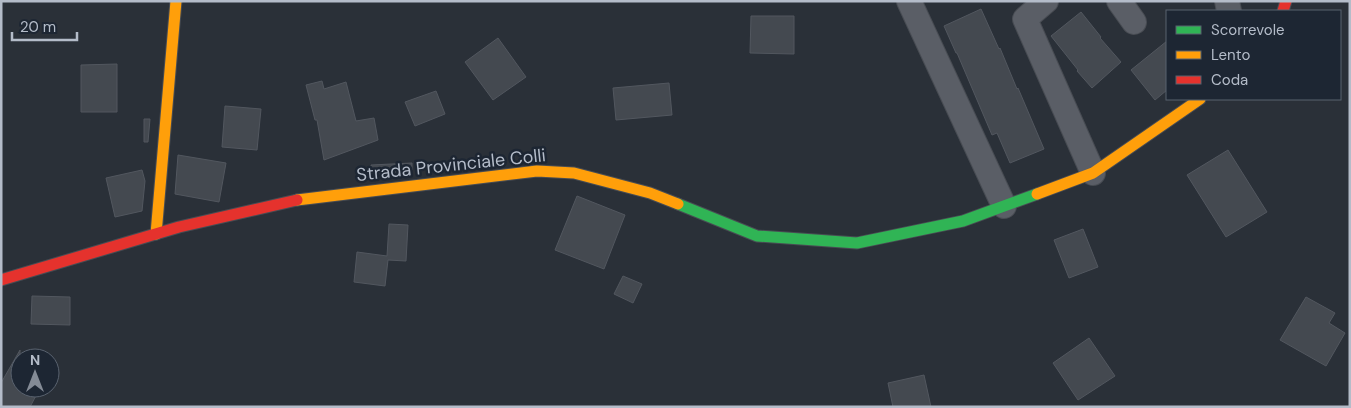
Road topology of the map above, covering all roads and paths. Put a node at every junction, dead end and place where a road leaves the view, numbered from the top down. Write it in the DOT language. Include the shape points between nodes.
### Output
graph roads {
  1 [pos="176,1"];
  2 [pos="909,1"];
  3 [pos="1046,1"];
  4 [pos="1119,1"];
  5 [pos="1134,22"];
  6 [pos="1199,100"];
  7 [pos="1093,173"];
  8 [pos="1004,206"];
  9 [pos="156,234"];
  10 [pos="1,280"];
  1 -- 9 [label="street"];
  2 -- 8 [label="street"];
  3 -- 7 [label="street" via="1025,19"];
  4 -- 5 [label="street"];
  6 -- 7 [label="street, Strada Provinciale Colli"];
  7 -- 8 [label="street, Strada Provinciale Colli"];
  8 -- 9 [label="street, Strada Provinciale Colli" via="963,222 856,243 757,236 650,193 574,172 537,171 303,199"];
  9 -- 10 [label="street, Strada Provinciale Colli"];
}
